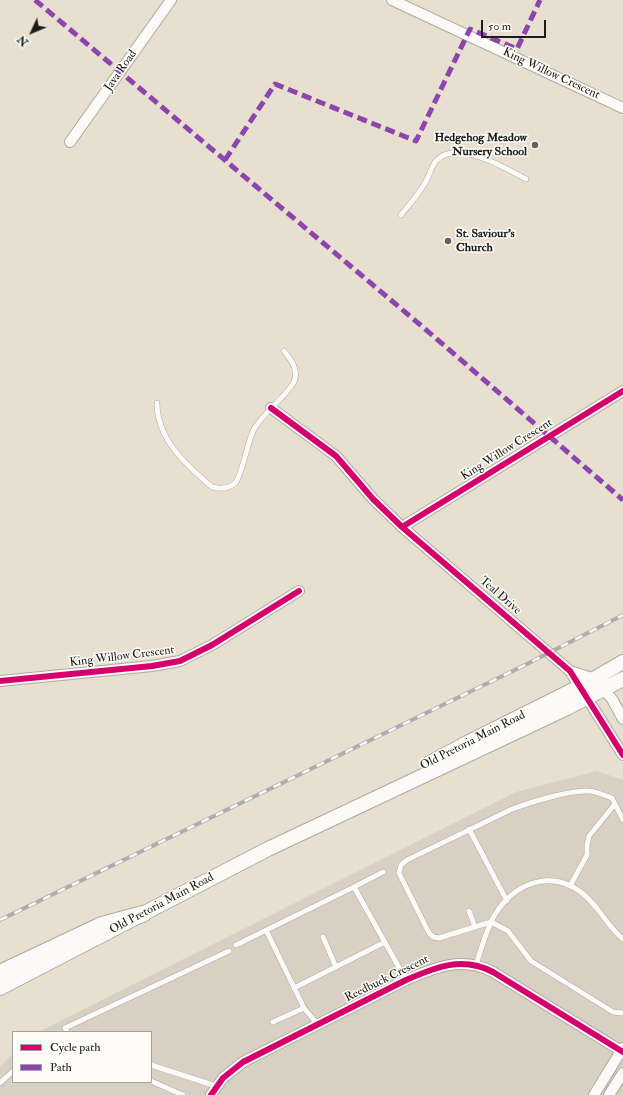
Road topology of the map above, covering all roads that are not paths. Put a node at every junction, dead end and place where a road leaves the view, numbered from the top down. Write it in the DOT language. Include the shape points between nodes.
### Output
graph roads {
  1 [pos="171,0"];
  2 [pos="392,0"];
  3 [pos="623,108"];
  4 [pos="70,142"];
  5 [pos="526,179"];
  6 [pos="401,215"];
  7 [pos="284,351"];
  8 [pos="623,391"];
  9 [pos="157,403"];
  10 [pos="271,408"];
  11 [pos="402,527"];
  12 [pos="299,592"];
  13 [pos="623,662"];
  14 [pos="570,671"];
  15 [pos="623,679"];
  16 [pos="0,681"];
  17 [pos="599,684"];
  18 [pos="582,693"];
  19 [pos="623,719"];
  20 [pos="623,755"];
  21 [pos="615,804"];
  22 [pos="623,820"];
  23 [pos="469,830"];
  24 [pos="383,872"];
  25 [pos="570,886"];
  26 [pos="354,887"];
  27 [pos="507,901"];
  28 [pos="469,911"];
  29 [pos="143,914"];
  30 [pos="491,922"];
  31 [pos="475,927"];
  32 [pos="266,930"];
  33 [pos="323,937"];
  34 [pos="623,939"];
  35 [pos="385,942"];
  36 [pos="236,945"];
  37 [pos="229,951"];
  38 [pos="476,965"];
  39 [pos="336,967"];
  40 [pos="0,973"];
  41 [pos="406,980"];
  42 [pos="0,988"];
  43 [pos="294,988"];
  44 [pos="304,1008"];
  45 [pos="623,1012"];
  46 [pos="273,1022"];
  47 [pos="318,1025"];
  48 [pos="66,1031"];
  49 [pos="622,1051"];
  50 [pos="152,1065"];
  51 [pos="12,1072"];
  52 [pos="623,1073"];
  53 [pos="152,1081"];
  54 [pos="0,1083"];
  55 [pos="214,1091"];
  56 [pos="183,1095"];
  57 [pos="594,1095"];
  58 [pos="610,1095"];
  1 -- 4 [label="street, Java Road"];
  2 -- 3 [label="street, King Willow Crescent"];
  5 -- 6 [label="lane" via="486,159 461,152 449,152 435,163 421,190"];
  7 -- 10 [label="lane" via="292,361 296,376 287,391"];
  8 -- 11 [label="street, King Willow Crescent"];
  9 -- 10 [label="lane" via="157,411 168,442 202,478 217,488 228,487 237,480 253,432"];
  10 -- 11 [label="street, Teal Drive" via="336,456 373,499"];
  11 -- 14 [label="street, Teal Drive"];
  12 -- 16 [label="street, King Willow Crescent" via="219,641 180,661"];
  13 -- 17 [label="main road, Old Pretoria Main Road"];
  14 -- 17 [label="street, Teal Drive"];
  14 -- 18 [label="street, Teal Drive"];
  15 -- 17 [label="main road, Old Pretoria Main Road"];
  17 -- 18 [label="main road, Old Pretoria Main Road"];
  17 -- 19 [label="street"];
  18 -- 20 [label="street, Teal Drive"];
  18 -- 29 [label="main road, Old Pretoria Main Road" via="339,808 325,821"];
  21 -- 22 [label="lane"];
  21 -- 23 [label="lane" via="612,798 589,791 578,792 522,805"];
  21 -- 25 [label="lane" via="589,836 587,855"];
  23 -- 27 [label="lane"];
  23 -- 31 [label="lane" via="407,860 401,865 399,873 433,937 439,938"];
  24 -- 26 [label="lane"];
  25 -- 27 [label="lane" via="553,880 540,880 515,892"];
  25 -- 34 [label="lane" via="583,893"];
  26 -- 32 [label="lane"];
  26 -- 35 [label="lane"];
  27 -- 30 [label="lane"];
  28 -- 31 [label="lane"];
  29 -- 40 [label="main road" via="102,925"];
  29 -- 42 [label="main road, Old Pretoria Main Road"];
  30 -- 31 [label="lane"];
  30 -- 38 [label="lane"];
  30 -- 45 [label="lane" via="508,931 531,961 613,1012"];
  32 -- 36 [label="lane"];
  32 -- 43 [label="lane"];
  33 -- 39 [label="lane"];
  35 -- 39 [label="lane"];
  35 -- 41 [label="lane"];
  37 -- 48 [label="lane" via="65,1028"];
  38 -- 41 [label="street, Reedbuck Crescent" via="446,964"];
  38 -- 49 [label="street, Reedbuck Crescent" via="493,972"];
  39 -- 43 [label="lane"];
  41 -- 47 [label="street, Reedbuck Crescent"];
  43 -- 44 [label="lane"];
  44 -- 46 [label="lane"];
  44 -- 47 [label="lane"];
  47 -- 55 [label="street, Reedbuck Crescent" via="243,1062 229,1072"];
  49 -- 57 [label="street"];
  50 -- 55 [label="lane"];
  51 -- 54 [label="lane"];
  52 -- 58 [label="street"];
  53 -- 56 [label="lane"];
}
